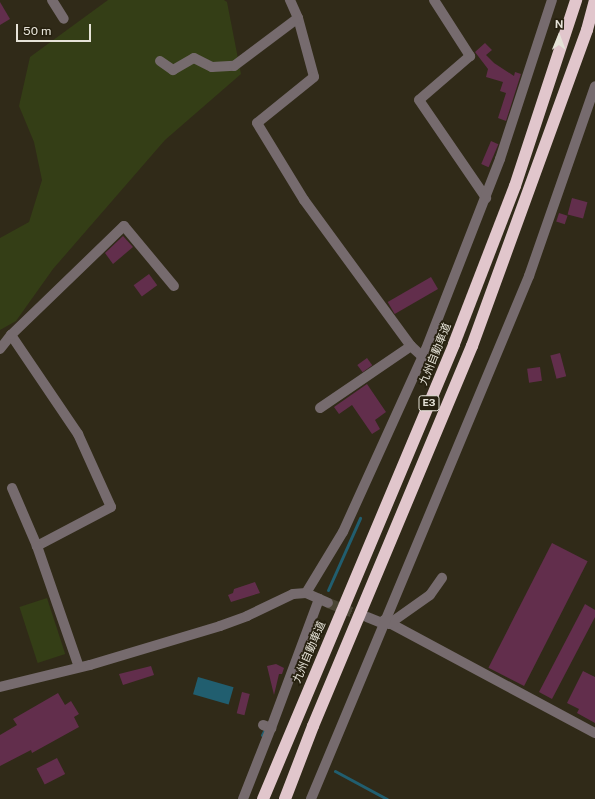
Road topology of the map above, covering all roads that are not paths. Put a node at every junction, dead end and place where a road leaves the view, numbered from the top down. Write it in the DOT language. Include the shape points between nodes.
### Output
graph roads {
  1 [pos="52,0"];
  2 [pos="290,0"];
  3 [pos="434,0"];
  4 [pos="552,0"];
  5 [pos="576,0"];
  6 [pos="595,1"];
  7 [pos="298,18"];
  8 [pos="64,19"];
  9 [pos="160,61"];
  10 [pos="595,86"];
  11 [pos="486,198"];
  12 [pos="174,286"];
  13 [pos="11,335"];
  14 [pos="411,346"];
  15 [pos="0,350"];
  16 [pos="423,357"];
  17 [pos="320,408"];
  18 [pos="12,488"];
  19 [pos="37,546"];
  20 [pos="442,578"];
  21 [pos="306,593"];
  22 [pos="367,617"];
  23 [pos="385,622"];
  24 [pos="79,667"];
  25 [pos="1,683"];
  26 [pos="595,734"];
  27 [pos="243,799"];
  28 [pos="263,799"];
  29 [pos="285,799"];
  30 [pos="311,799"];
  1 -- 8 [label="street"];
  2 -- 7 [label="street"];
  3 -- 11 [label="street" via="470,56 419,100"];
  4 -- 11 [label="street"];
  5 -- 28 [label="highway, 九州自動車道 / E3" via="515,186 454,344"];
  6 -- 29 [label="highway, E3" via="587,30 472,346 318,712"];
  7 -- 9 [label="street" via="234,66 212,67 194,58 173,70"];
  7 -- 14 [label="street" via="314,78 257,123 304,200"];
  10 -- 23 [label="street" via="529,276"];
  11 -- 16 [label="street"];
  12 -- 13 [label="street" via="124,226"];
  13 -- 15 [label="street"];
  13 -- 19 [label="street" via="78,434 111,507"];
  14 -- 16 [label="street"];
  14 -- 17 [label="street"];
  16 -- 21 [label="street" via="343,532"];
  18 -- 19 [label="street"];
  19 -- 24 [label="street"];
  20 -- 23 [label="street" via="430,595"];
  21 -- 24 [label="street" via="293,594 220,626"];
  21 -- 27 [label="street" via="323,601 267,726"];
  22 -- 23 [label="street"];
  23 -- 26 [label="street"];
  23 -- 30 [label="street"];
  24 -- 25 [label="street"];
}
